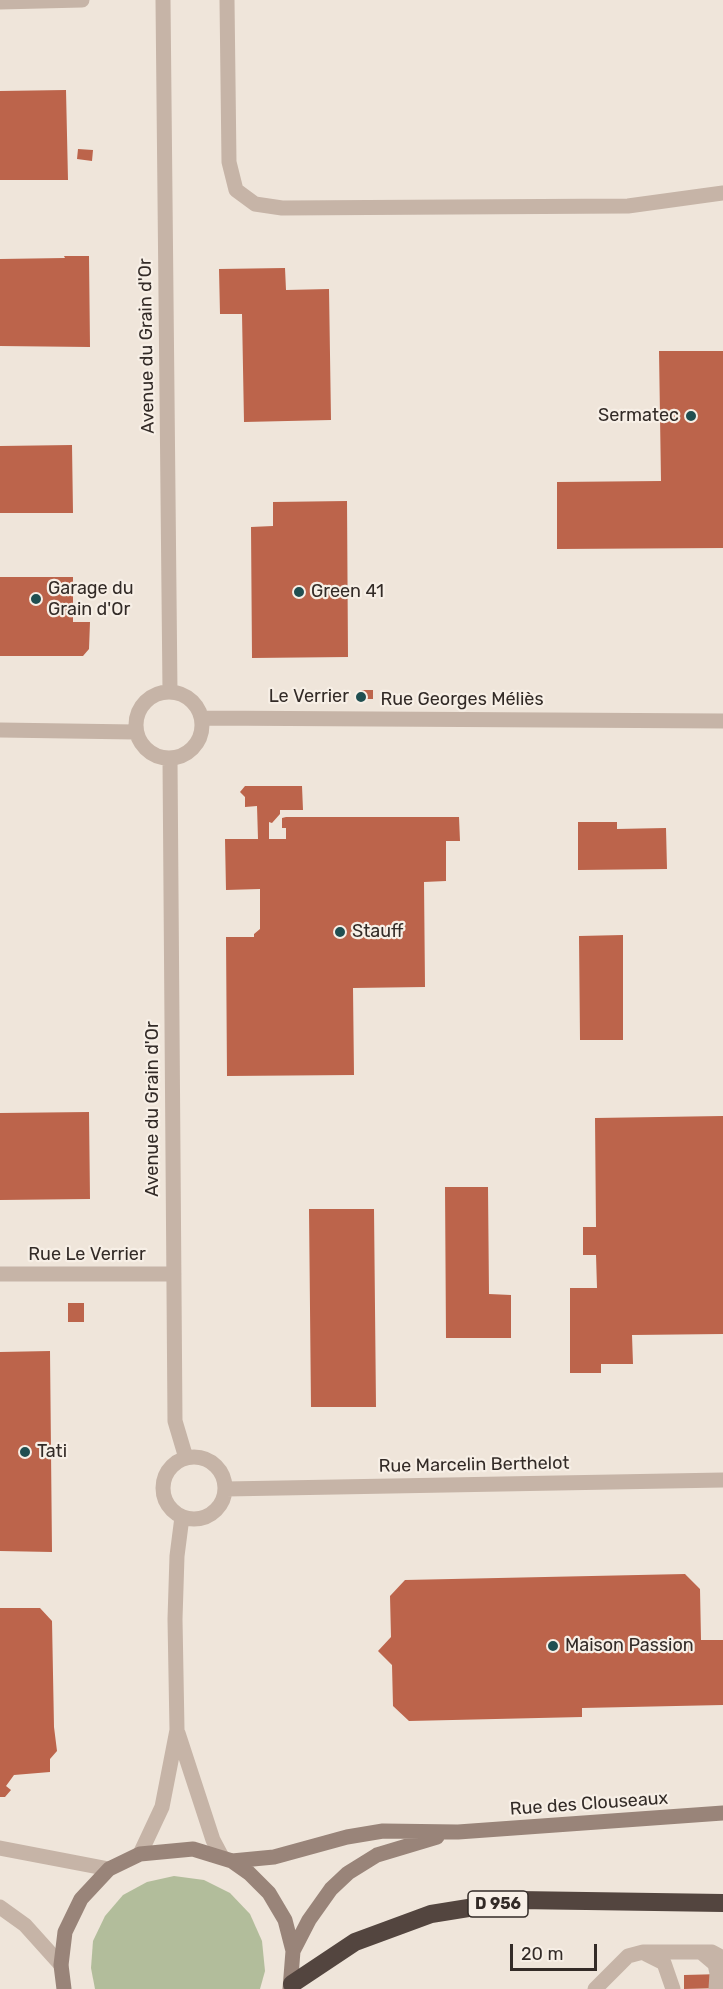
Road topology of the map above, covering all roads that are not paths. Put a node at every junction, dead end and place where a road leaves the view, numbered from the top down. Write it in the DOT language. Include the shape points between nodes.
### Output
graph roads {
  1 [pos="82,0"];
  2 [pos="163,0"];
  3 [pos="227,0"];
  4 [pos="0,2"];
  5 [pos="723,194"];
  6 [pos="170,691"];
  7 [pos="202,718"];
  8 [pos="723,721"];
  9 [pos="0,730"];
  10 [pos="135,732"];
  11 [pos="170,759"];
  12 [pos="0,1274"];
  13 [pos="174,1274"];
  14 [pos="186,1458"];
  15 [pos="723,1480"];
  16 [pos="226,1489"];
  17 [pos="182,1517"];
  18 [pos="177,1730"];
  19 [pos="723,1813"];
  20 [pos="458,1832"];
  21 [pos="0,1848"];
  22 [pos="140,1854"];
  23 [pos="227,1859"];
  24 [pos="109,1869"];
  25 [pos="723,1903"];
  26 [pos="0,1906"];
  27 [pos="293,1951"];
  28 [pos="643,1952"];
  29 [pos="702,1952"];
  30 [pos="723,1958"];
  31 [pos="61,1965"];
  32 [pos="291,1986"];
  33 [pos="64,1989"];
  34 [pos="595,1989"];
  35 [pos="673,1989"];
  36 [pos="716,1989"];
  1 -- 4 [label="street"];
  2 -- 6 [label="street, Avenue du Grain d'Or"];
  3 -- 5 [label="street" via="229,162 236,190 255,204 282,208 628,206"];
  6 -- 7 [label="street" via="197,706"];
  6 -- 10 [label="street" via="147,699 136,713"];
  7 -- 8 [label="street, Rue Georges Méliès"];
  7 -- 11 [label="street" via="199,741 189,752"];
  9 -- 10 [label="street"];
  10 -- 11 [label="street" via="142,747 154,756"];
  11 -- 13 [label="street, Avenue du Grain d'Or"];
  12 -- 13 [label="street, Rue Le Verrier"];
  13 -- 14 [label="street, Avenue du Grain d'Or" via="175,1420"];
  14 -- 16 [label="street" via="202,1457 217,1466"];
  14 -- 17 [label="street" via="172,1466 163,1489 166,1501"];
  15 -- 16 [label="street, Rue Marcelin Berthelot"];
  16 -- 17 [label="street" via="215,1512 204,1518"];
  17 -- 18 [label="street" via="175,1619"];
  18 -- 22 [label="street" via="162,1807"];
  18 -- 23 [label="street" via="213,1840"];
  19 -- 20 [label="street, Rue des Clouseaux"];
  20 -- 23 [label="street, Rue des Clouseaux" via="383,1831 274,1857"];
  20 -- 27 [label="street, Rue des Clouseaux" via="377,1855 348,1873 309,1920"];
  21 -- 24 [label="street"];
  22 -- 23 [label="street" via="193,1848"];
  22 -- 24 [label="street"];
  23 -- 27 [label="street" via="269,1893 285,1920"];
  24 -- 31 [label="street" via="81,1899 65,1932"];
  25 -- 32 [label="highway, D 956" via="518,1900 431,1914 355,1942"];
  26 -- 31 [label="street" via="25,1925"];
  27 -- 32 [label="street"];
  28 -- 29 [label="street"];
  28 -- 34 [label="street" via="628,1956"];
  28 -- 35 [label="street" via="664,1963"];
  29 -- 30 [label="street"];
  29 -- 36 [label="street" via="714,1964"];
  31 -- 33 [label="street"];
}
